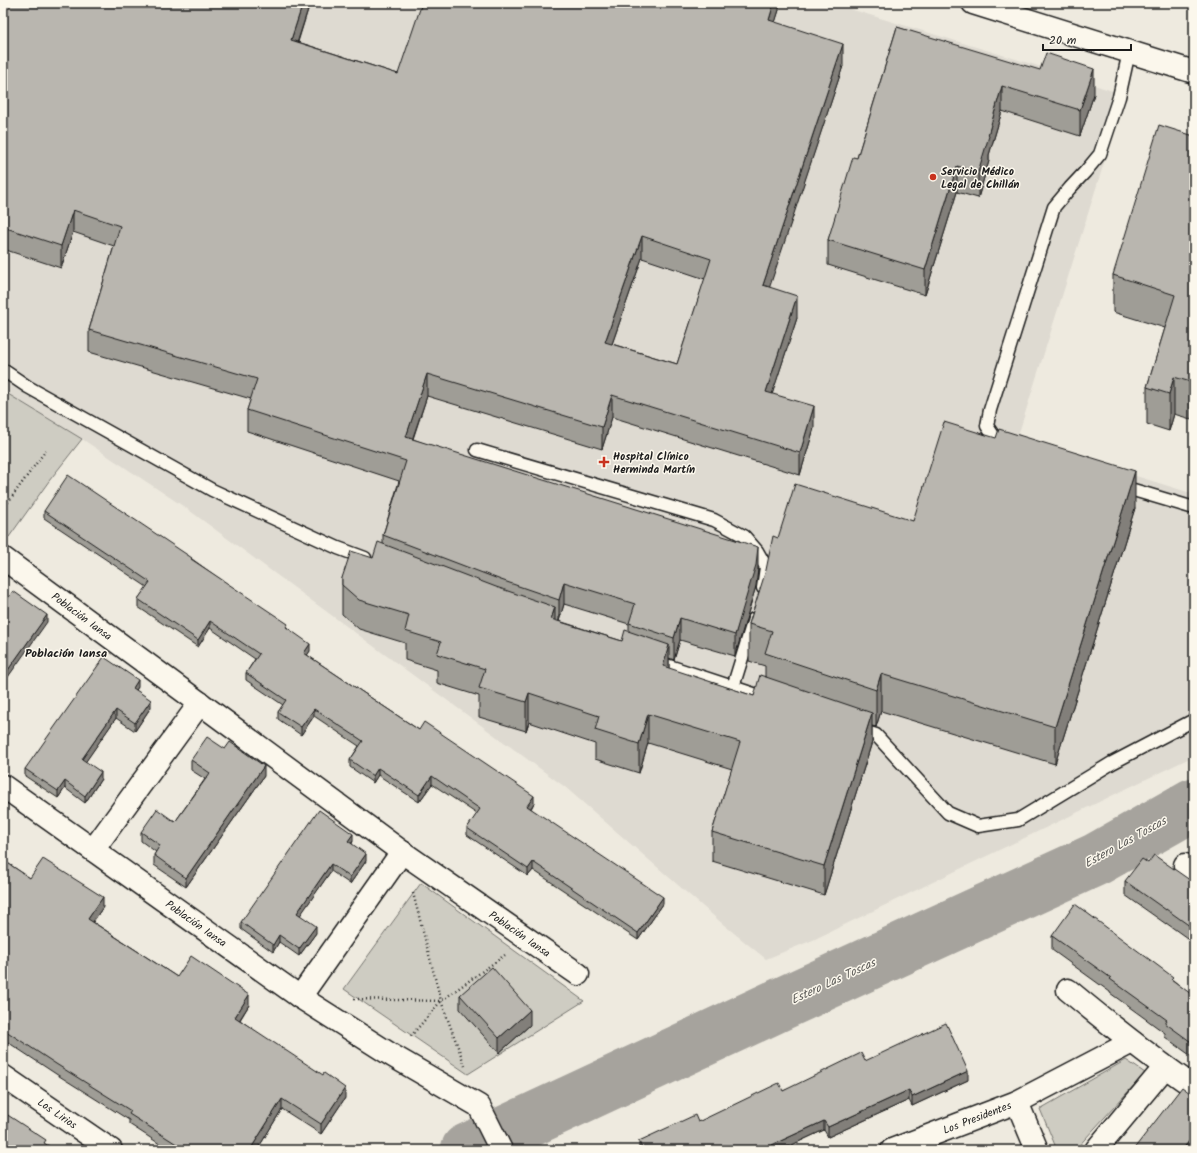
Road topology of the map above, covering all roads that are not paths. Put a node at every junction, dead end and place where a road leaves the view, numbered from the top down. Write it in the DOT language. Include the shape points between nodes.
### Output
graph roads {
  1 [pos="973,3"];
  2 [pos="1129,52"];
  3 [pos="1194,72"];
  4 [pos="3,370"];
  5 [pos="478,450"];
  6 [pos="1018,454"];
  7 [pos="1112,484"];
  8 [pos="1194,508"];
  9 [pos="3,558"];
  10 [pos="374,562"];
  11 [pos="761,595"];
  12 [pos="756,611"];
  13 [pos="642,657"];
  14 [pos="733,687"];
  15 [pos="200,702"];
  16 [pos="778,702"];
  17 [pos="1194,720"];
  18 [pos="846,725"];
  19 [pos="3,786"];
  20 [pos="93,850"];
  21 [pos="402,852"];
  22 [pos="578,974"];
  23 [pos="1068,990"];
  24 [pos="300,997"];
  25 [pos="1132,1042"];
  26 [pos="1165,1067"];
  27 [pos="3,1076"];
  28 [pos="1194,1087"];
  29 [pos="1017,1102"];
  30 [pos="497,1141"];
  31 [pos="111,1150"];
  32 [pos="892,1150"];
  33 [pos="1037,1150"];
  34 [pos="1096,1150"];
  1 -- 2 [label="street"];
  2 -- 3 [label="street"];
  2 -- 6 [label="lane" via="1119,96 1100,154 1054,207 990,410 987,426 1006,448"];
  4 -- 10 [label="lane" via="28,387 212,490"];
  5 -- 11 [label="lane" via="714,520 744,536 758,550 766,567"];
  7 -- 8 [label="lane"];
  9 -- 15 [label="street, Población Iansa"];
  12 -- 14 [label="lane"];
  13 -- 14 [label="lane"];
  14 -- 16 [label="lane"];
  15 -- 20 [label="street"];
  15 -- 21 [label="street, Población Iansa"];
  17 -- 18 [label="lane" via="1112,763 1018,820 978,826 948,814 876,735"];
  19 -- 20 [label="street, Población Iansa"];
  20 -- 24 [label="street, Población Iansa"];
  21 -- 22 [label="street, Población Iansa"];
  21 -- 24 [label="street"];
  23 -- 25 [label="street"];
  24 -- 30 [label="street, Población Iansa" via="479,1106"];
  25 -- 26 [label="street"];
  25 -- 29 [label="street, Los Presidentes"];
  26 -- 28 [label="street"];
  26 -- 34 [label="street"];
  27 -- 31 [label="street, Los Lirios"];
  29 -- 32 [label="street, Los Presidentes"];
  29 -- 33 [label="street, Los Presidentes"];
}
